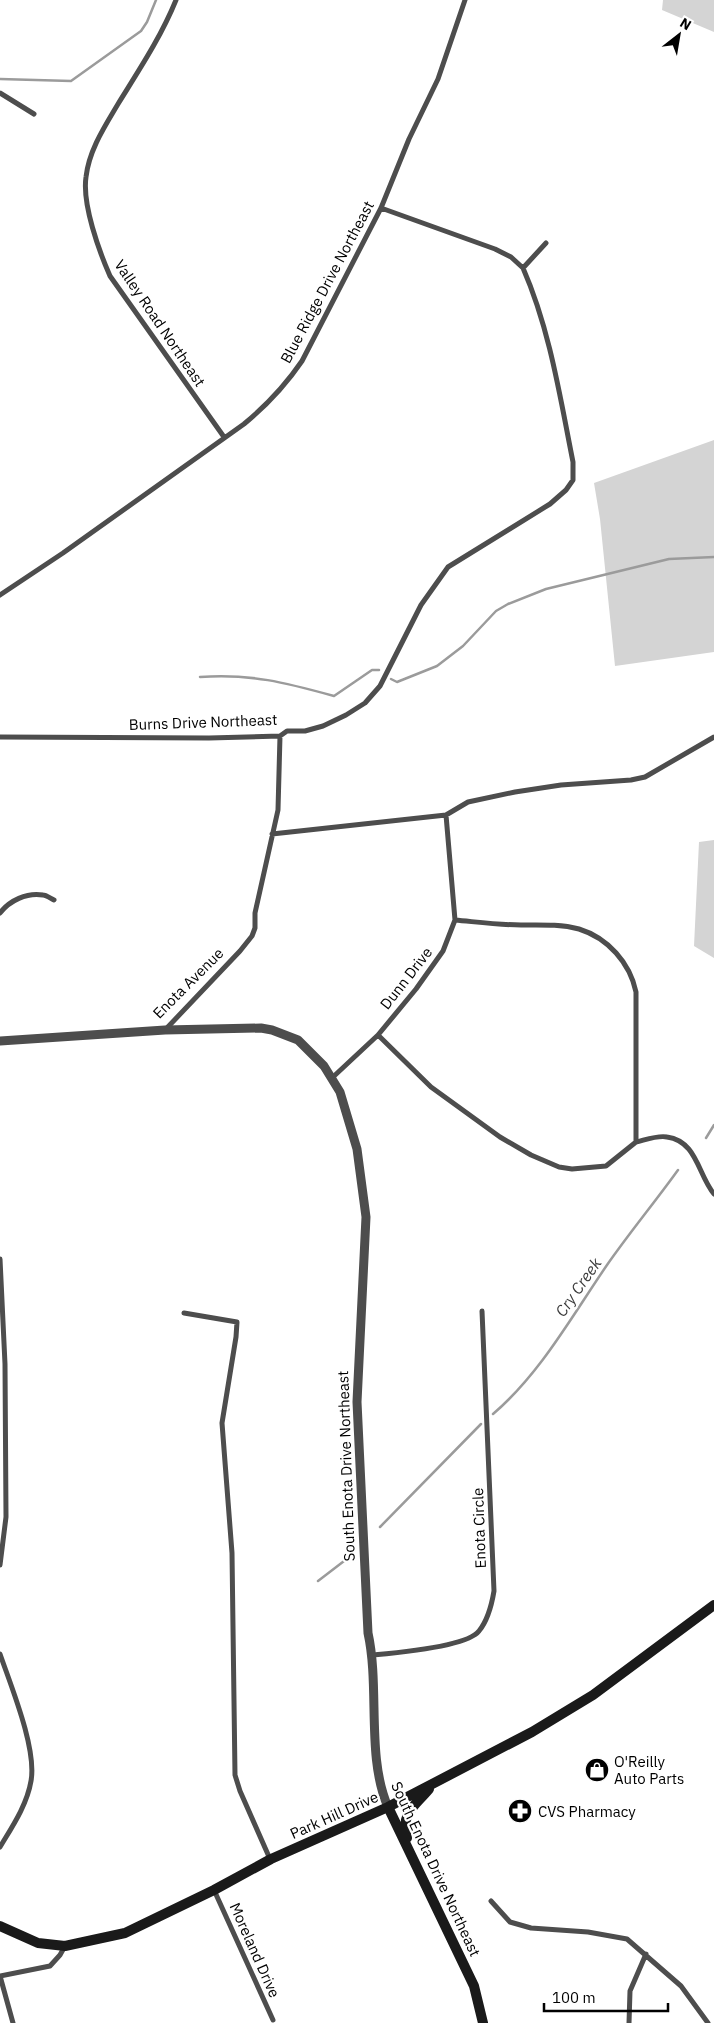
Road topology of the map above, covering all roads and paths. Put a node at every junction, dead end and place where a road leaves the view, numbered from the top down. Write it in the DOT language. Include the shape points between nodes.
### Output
graph roads {
  1 [pos="176,0"];
  2 [pos="465,0"];
  3 [pos="0,93"];
  4 [pos="34,114"];
  5 [pos="380,208"];
  6 [pos="546,243"];
  7 [pos="524,268"];
  8 [pos="224,437"];
  9 [pos="0,595"];
  10 [pos="280,736"];
  11 [pos="0,737"];
  12 [pos="714,737"];
  13 [pos="446,815"];
  14 [pos="272,834"];
  15 [pos="54,900"];
  16 [pos="0,913"];
  17 [pos="455,920"];
  18 [pos="164,1030"];
  19 [pos="378,1035"];
  20 [pos="0,1041"];
  21 [pos="333,1077"];
  22 [pos="636,1142"];
  23 [pos="714,1194"];
  24 [pos="0,1259"];
  25 [pos="482,1311"];
  26 [pos="184,1313"];
  27 [pos="0,1565"];
  28 [pos="714,1604"];
  29 [pos="0,1654"];
  30 [pos="373,1655"];
  31 [pos="432,1785"];
  32 [pos="388,1807"];
  33 [pos="0,1847"];
  34 [pos="410,1852"];
  35 [pos="271,1859"];
  36 [pos="214,1890"];
  37 [pos="491,1901"];
  38 [pos="0,1926"];
  39 [pos="65,1946"];
  40 [pos="646,1954"];
  41 [pos="0,1976"];
  42 [pos="273,2020"];
  43 [pos="13,2023"];
  44 [pos="482,2023"];
  45 [pos="629,2023"];
  46 [pos="708,2023"];
  1 -- 8 [label="street, Valley Road Northeast" via="89,160 86,196 100,254 110,276"];
  2 -- 5 [label="street, Blue Ridge Drive Northeast" via="438,79"];
  3 -- 4 [label="street"];
  5 -- 7 [label="street" via="495,249"];
  5 -- 8 [label="street, Blue Ridge Drive Northeast" via="288,382 270,402"];
  6 -- 7 [label="street"];
  7 -- 10 [label="street, Burns Drive Northeast" via="549,343 573,462 573,480 550,504 448,567 421,605 380,686 365,703 323,726 287,731"];
  8 -- 9 [label="street, Blue Ridge Drive Northeast"];
  10 -- 11 [label="street, Burns Drive Northeast"];
  10 -- 14 [label="street, Enota Avenue" via="278,810"];
  12 -- 13 [label="street" via="645,777 561,784 515,792 468,802"];
  13 -- 14 [label="street"];
  13 -- 17 [label="street, Dunn Drive"];
  14 -- 18 [label="street, Enota Avenue" via="252,936"];
  15 -- 16 [label="street" via="42,894 26,897 7,904"];
  17 -- 19 [label="street, Dunn Drive" via="443,951"];
  17 -- 22 [label="street" via="546,924 578,929 605,942 618,954 628,968 636,992"];
  18 -- 20 [label="street, Enota Avenue"];
  18 -- 21 [label="street, South Enota Drive Northeast" via="272,1030 298,1040"];
  19 -- 21 [label="street, Dunn Drive"];
  19 -- 22 [label="street" via="431,1087 500,1137 559,1167 606,1166"];
  21 -- 30 [label="street, South Enota Drive Northeast" via="357,1149 366,1217 357,1402 368,1633"];
  22 -- 23 [label="street" via="666,1136 684,1142"];
  24 -- 27 [label="street" via="5,1364 6,1517"];
  25 -- 30 [label="street, Enota Circle" via="494,1590 492,1605 479,1631 471,1637 429,1648"];
  26 -- 35 [label="street" via="237,1322 222,1423 232,1553 236,1775"];
  28 -- 31 [label="main road, Park Hill Drive" via="593,1695 532,1732"];
  29 -- 33 [label="street" via="24,1725 33,1769 19,1815"];
  30 -- 32 [label="street, South Enota Drive Northeast" via="378,1781"];
  31 -- 32 [label="main road, Park Hill Drive"];
  31 -- 34 [label="main road" via="408,1812 405,1831"];
  32 -- 34 [label="main road, South Enota Drive Northeast"];
  32 -- 35 [label="main road, Park Hill Drive"];
  34 -- 44 [label="main road, South Enota Drive Northeast" via="474,1986"];
  35 -- 36 [label="main road, Park Hill Drive"];
  36 -- 39 [label="main road, Park Hill Drive" via="125,1933"];
  36 -- 42 [label="street, Moreland Drive"];
  37 -- 40 [label="street" via="510,1922 531,1928 627,1938"];
  38 -- 39 [label="main road, Park Hill Drive" via="38,1943"];
  39 -- 41 [label="street" via="50,1966"];
  40 -- 45 [label="street" via="630,1991"];
  40 -- 46 [label="street" via="681,1986"];
  41 -- 43 [label="street"];
}
